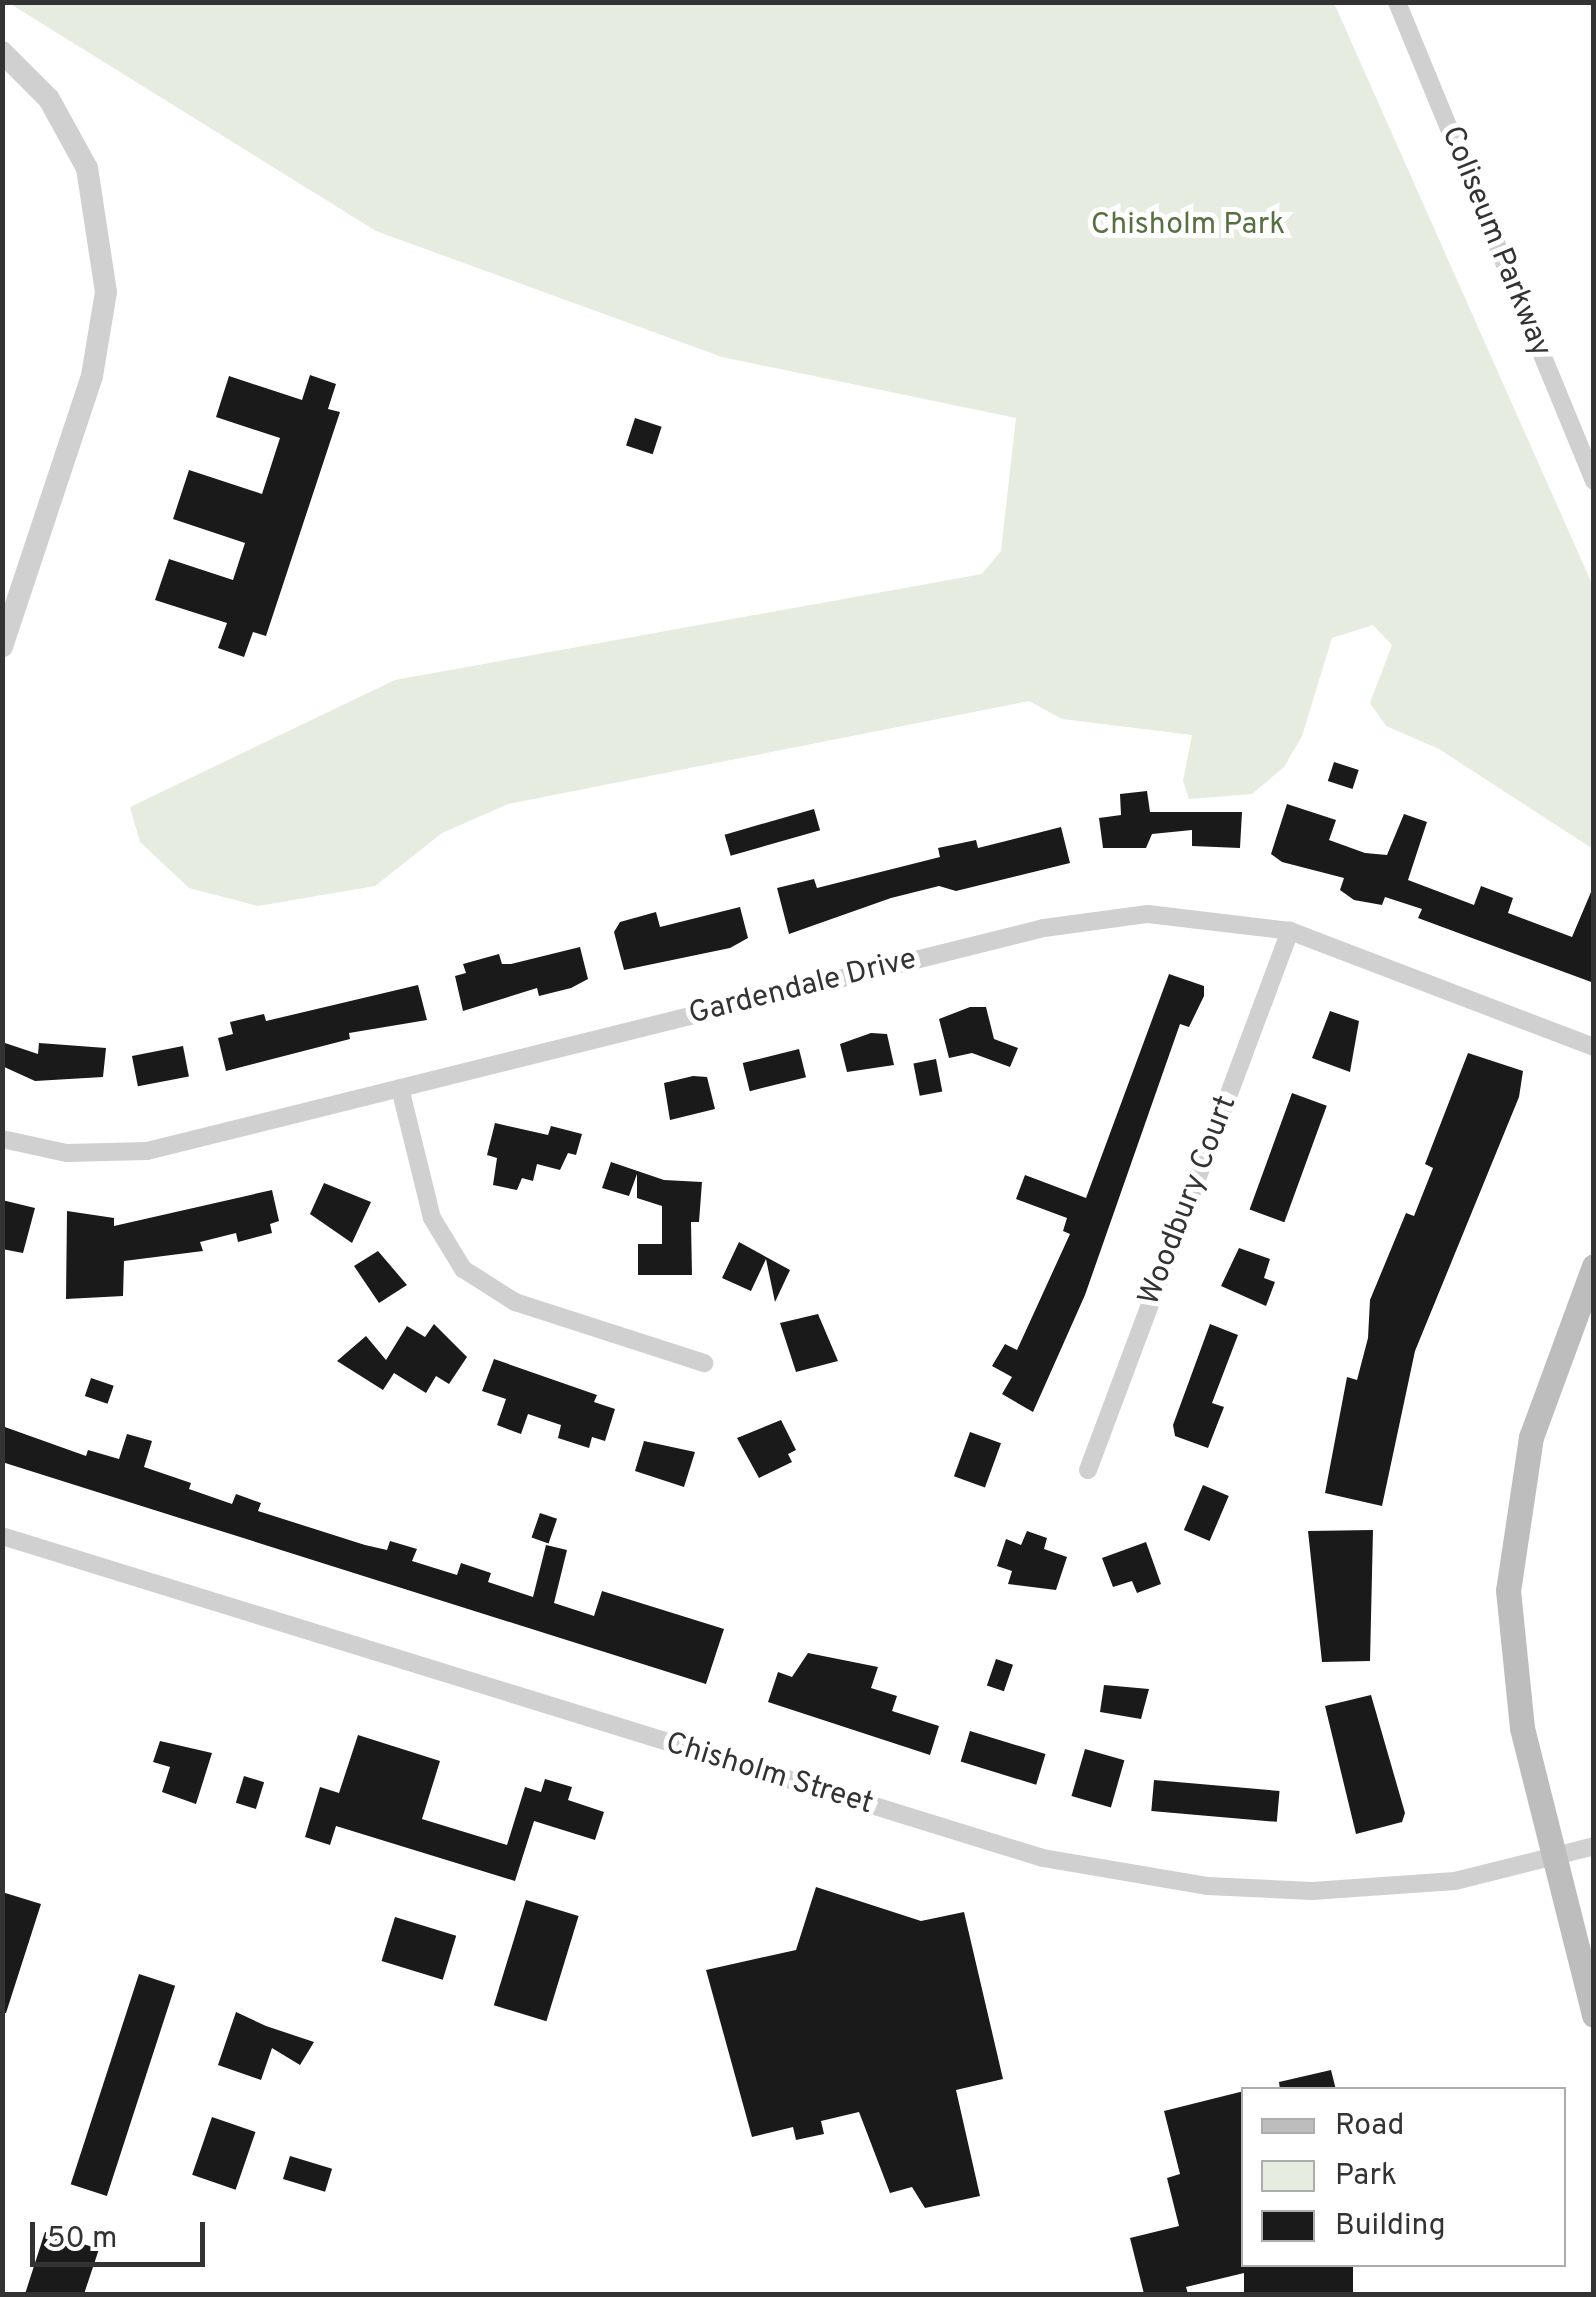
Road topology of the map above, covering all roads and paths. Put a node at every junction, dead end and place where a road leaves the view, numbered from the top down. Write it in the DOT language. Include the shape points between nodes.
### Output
graph roads {
  1 [pos="1397,2"];
  2 [pos="2,52"];
  3 [pos="1594,481"];
  4 [pos="2,646"];
  5 [pos="1290,932"];
  6 [pos="1594,1047"];
  7 [pos="400,1088"];
  8 [pos="2,1138"];
  9 [pos="1594,1266"];
  10 [pos="704,1364"];
  11 [pos="1088,1470"];
  12 [pos="2,1536"];
  13 [pos="1594,1846"];
  14 [pos="1554,1860"];
  15 [pos="1594,2015"];
  1 -- 3 [label="street, Coliseum Parkway"];
  2 -- 4 [label="street" via="49,99 87,168 106,292 92,376"];
  5 -- 6 [label="street, Gardendale Drive"];
  5 -- 7 [label="street, Gardendale Drive" via="1194,914 1096,918"];
  5 -- 11 [label="street, Woodbury Court"];
  7 -- 8 [label="street, Gardendale Drive" via="147,1151 67,1153"];
  7 -- 10 [label="street" via="432,1218 471,1276 514,1302"];
  9 -- 14 [label="main road" via="1531,1437 1510,1551 1514,1682"];
  12 -- 14 [label="street, Chisholm Street" via="1043,1858 1208,1886 1312,1891 1455,1881"];
  13 -- 14 [label="street, Chisholm Street"];
  14 -- 15 [label="main road"];
}
